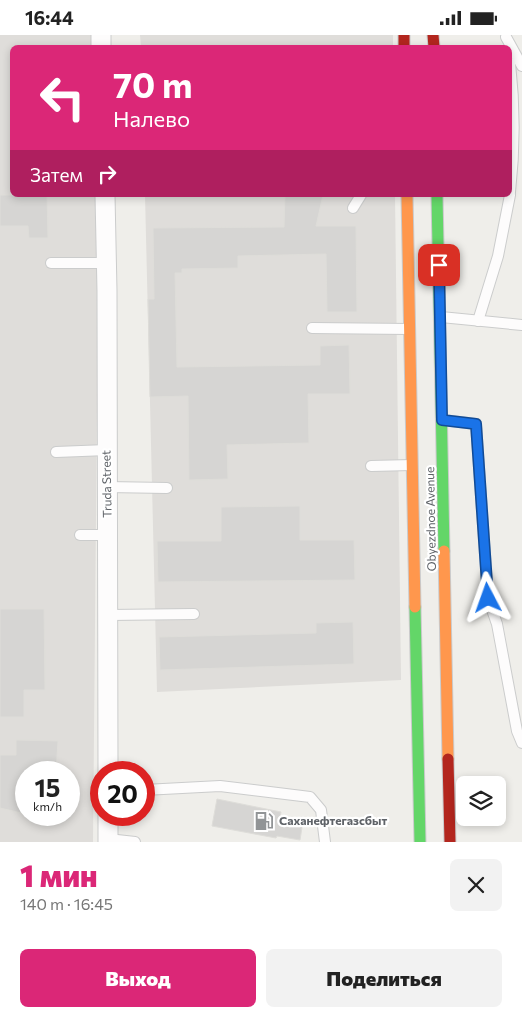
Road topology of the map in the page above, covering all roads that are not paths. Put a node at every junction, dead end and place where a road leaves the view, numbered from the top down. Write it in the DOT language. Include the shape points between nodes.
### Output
graph roads {
  1 [pos="512,49"];
  2 [pos="522,66"];
  3 [pos="512,82"];
  4 [pos="512,169"];
  5 [pos="105,197"];
  6 [pos="360,197"];
  7 [pos="407,197"];
  8 [pos="437,197"];
  9 [pos="509,197"];
  10 [pos="353,208"];
  11 [pos="51,263"];
  12 [pos="106,263"];
  13 [pos="440,317"];
  14 [pos="478,321"];
  15 [pos="522,325"];
  16 [pos="312,328"];
  17 [pos="410,329"];
  18 [pos="442,420"];
  19 [pos="107,450"];
  20 [pos="56,452"];
  21 [pos="412,465"];
  22 [pos="371,466"];
  23 [pos="107,487"];
  24 [pos="167,488"];
  25 [pos="80,535"];
  26 [pos="108,535"];
  27 [pos="194,614"];
  28 [pos="109,615"];
  29 [pos="522,743"];
  30 [pos="108,761"];
  31 [pos="155,789"];
  32 [pos="108,826"];
  33 [pos="108,841"];
  34 [pos="135,842"];
  35 [pos="324,842"];
  36 [pos="420,842"];
  37 [pos="450,842"];
  1 -- 2 [label="lane"];
  3 -- 4 [label="lane"];
  5 -- 12 [label="street, Truda Street"];
  6 -- 10 [label="lane"];
  7 -- 17 [label="street, Obyezdnoe Avenue"];
  8 -- 13 [label="street, Obyezdnoe Avenue"];
  9 -- 14 [label="lane" via="498,256"];
  11 -- 12 [label="lane"];
  12 -- 19 [label="street, Truda Street"];
  13 -- 14 [label="lane"];
  13 -- 18 [label="street, Obyezdnoe Avenue"];
  14 -- 15 [label="lane"];
  16 -- 17 [label="lane"];
  17 -- 21 [label="street, Obyezdnoe Avenue"];
  18 -- 29 [label="lane" via="476,424 488,598 497,624"];
  18 -- 37 [label="street, Obyezdnoe Avenue"];
  19 -- 20 [label="lane"];
  19 -- 23 [label="street, Truda Street"];
  21 -- 22 [label="lane"];
  21 -- 36 [label="street, Obyezdnoe Avenue"];
  23 -- 24 [label="lane"];
  23 -- 26 [label="street, Truda Street"];
  25 -- 26 [label="lane"];
  26 -- 28 [label="street, Truda Street"];
  27 -- 28 [label="lane"];
  28 -- 30 [label="street, Truda Street"];
  31 -- 35 [label="lane" via="220,785 310,797 321,810"];
  32 -- 33 [label="street"];
  33 -- 34 [label="lane"];
}
